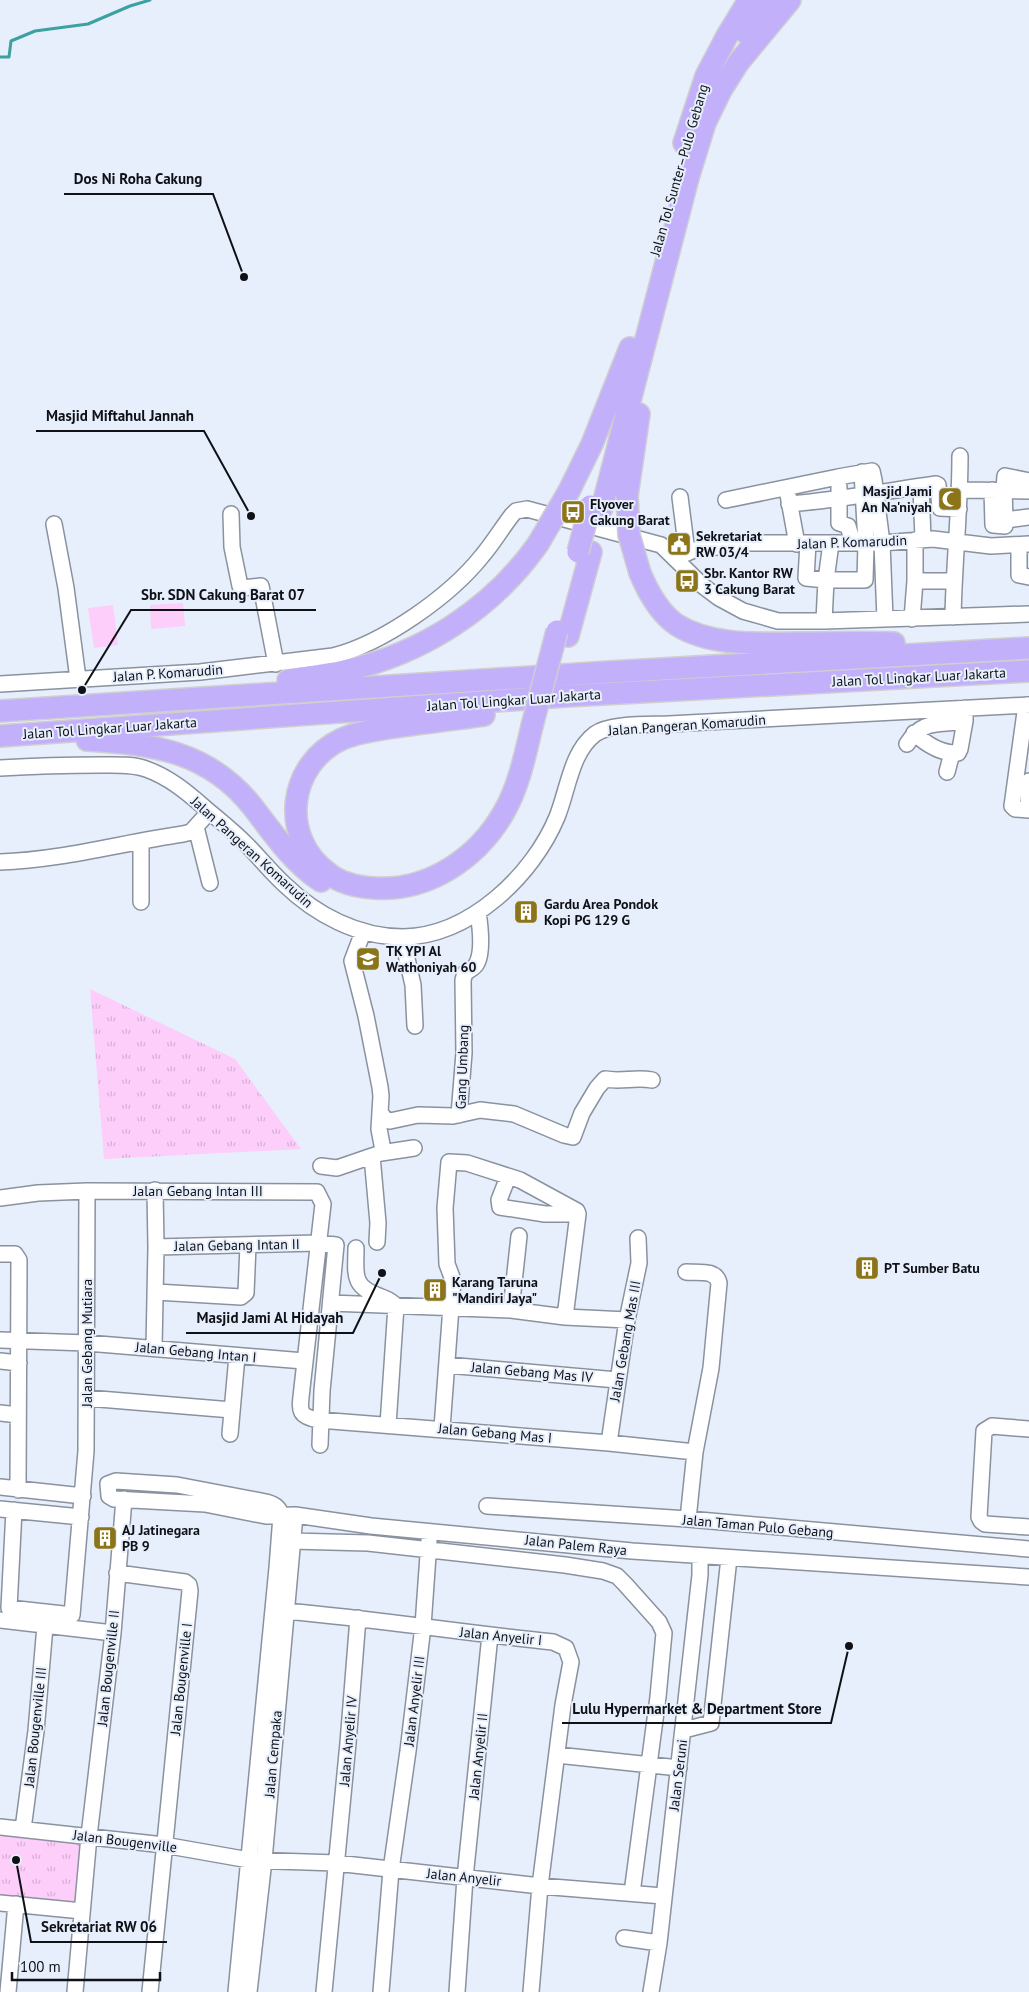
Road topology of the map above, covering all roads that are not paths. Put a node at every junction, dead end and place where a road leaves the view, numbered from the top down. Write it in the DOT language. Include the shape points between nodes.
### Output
graph roads {
  1 [pos="749,0"];
  2 [pos="768,0"];
  3 [pos="790,0"];
  4 [pos="705,123"];
  5 [pos="658,296"];
  6 [pos="630,348"];
  7 [pos="960,456"];
  8 [pos="838,476"];
  9 [pos="822,480"];
  10 [pos="1029,481"];
  11 [pos="921,487"];
  12 [pos="787,488"];
  13 [pos="960,490"];
  14 [pos="998,490"];
  15 [pos="1029,491"];
  16 [pos="869,494"];
  17 [pos="680,497"];
  18 [pos="840,497"];
  19 [pos="726,500"];
  20 [pos="824,501"];
  21 [pos="789,504"];
  22 [pos="596,507"];
  23 [pos="959,509"];
  24 [pos="231,514"];
  25 [pos="1029,517"];
  26 [pos="1005,523"];
  27 [pos="54,524"];
  28 [pos="919,539"];
  29 [pos="831,543"];
  30 [pos="860,543"];
  31 [pos="882,543"];
  32 [pos="958,543"];
  33 [pos="802,544"];
  34 [pos="1019,545"];
  35 [pos="682,555"];
  36 [pos="1029,577"];
  37 [pos="826,580"];
  38 [pos="915,581"];
  39 [pos="954,581"];
  40 [pos="1029,614"];
  41 [pos="953,617"];
  42 [pos="912,618"];
  43 [pos="885,619"];
  44 [pos="824,621"];
  45 [pos="1019,649"];
  46 [pos="276,664"];
  47 [pos="1029,671"];
  48 [pos="78,679"];
  49 [pos="0,684"];
  50 [pos="670,690"];
  51 [pos="119,703"];
  52 [pos="1028,705"];
  53 [pos="0,711"];
  54 [pos="965,715"];
  55 [pos="946,724"];
  56 [pos="538,728"];
  57 [pos="0,737"];
  58 [pos="945,751"];
  59 [pos="0,768"];
  60 [pos="943,769"];
  61 [pos="1029,781"];
  62 [pos="1028,810"];
  63 [pos="210,812"];
  64 [pos="196,827"];
  65 [pos="141,841"];
  66 [pos="0,862"];
  67 [pos="210,883"];
  68 [pos="141,902"];
  69 [pos="478,912"];
  70 [pos="363,932"];
  71 [pos="402,937"];
  72 [pos="415,1026"];
  73 [pos="652,1080"];
  74 [pos="380,1112"];
  75 [pos="459,1115"];
  76 [pos="414,1148"];
  77 [pos="377,1155"];
  78 [pos="321,1166"];
  79 [pos="508,1176"];
  80 [pos="155,1190"];
  81 [pos="87,1191"];
  82 [pos="0,1198"];
  83 [pos="578,1214"];
  84 [pos="519,1236"];
  85 [pos="638,1238"];
  86 [pos="376,1242"];
  87 [pos="318,1243"];
  88 [pos="248,1245"];
  89 [pos="156,1247"];
  90 [pos="356,1248"];
  91 [pos="0,1254"];
  92 [pos="686,1272"];
  93 [pos="156,1292"];
  94 [pos="331,1302"];
  95 [pos="396,1306"];
  96 [pos="450,1307"];
  97 [pos="511,1310"];
  98 [pos="565,1317"];
  99 [pos="627,1320"];
  100 [pos="0,1340"];
  101 [pos="20,1340"];
  102 [pos="87,1343"];
  103 [pos="154,1348"];
  104 [pos="237,1356"];
  105 [pos="0,1361"];
  106 [pos="304,1361"];
  107 [pos="18,1363"];
  108 [pos="447,1365"];
  109 [pos="617,1380"];
  110 [pos="87,1398"];
  111 [pos="232,1410"];
  112 [pos="0,1413"];
  113 [pos="18,1415"];
  114 [pos="319,1420"];
  115 [pos="388,1425"];
  116 [pos="442,1428"];
  117 [pos="1029,1429"];
  118 [pos="230,1434"];
  119 [pos="609,1443"];
  120 [pos="320,1445"];
  121 [pos="695,1452"];
  122 [pos="0,1487"];
  123 [pos="18,1490"];
  124 [pos="83,1496"];
  125 [pos="124,1499"];
  126 [pos="487,1506"];
  127 [pos="7,1509"];
  128 [pos="81,1516"];
  129 [pos="288,1516"];
  130 [pos="688,1519"];
  131 [pos="1029,1527"];
  132 [pos="430,1531"];
  133 [pos="292,1541"];
  134 [pos="429,1550"];
  135 [pos="1029,1550"];
  136 [pos="700,1556"];
  137 [pos="729,1558"];
  138 [pos="117,1573"];
  139 [pos="1029,1578"];
  140 [pos="286,1611"];
  141 [pos="3,1612"];
  142 [pos="358,1618"];
  143 [pos="45,1626"];
  144 [pos="423,1626"];
  145 [pos="113,1633"];
  146 [pos="490,1635"];
  147 [pos="684,1730"];
  148 [pos="557,1755"];
  149 [pos="648,1765"];
  150 [pos="679,1768"];
  151 [pos="0,1827"];
  152 [pos="23,1829"];
  153 [pos="89,1836"];
  154 [pos="164,1846"];
  155 [pos="256,1860"];
  156 [pos="336,1864"];
  157 [pos="391,1870"];
  158 [pos="465,1878"];
  159 [pos="540,1886"];
  160 [pos="629,1893"];
  161 [pos="663,1898"];
  162 [pos="0,1903"];
  163 [pos="16,1904"];
  164 [pos="82,1911"];
  165 [pos="624,1938"];
  166 [pos="659,1942"];
  167 [pos="8,1992"];
  168 [pos="75,1992"];
  169 [pos="150,1992"];
  170 [pos="236,1992"];
  171 [pos="249,1992"];
  172 [pos="324,1992"];
  173 [pos="381,1992"];
  174 [pos="457,1992"];
  175 [pos="531,1992"];
  176 [pos="650,1992"];
  1 -- 6 [label="highway, Jalan Tol Sunter–Pulo Gebang" via="711,66 695,106"];
  2 -- 4 [label="highway" via="724,66 708,103"];
  3 -- 4 [label="highway, Jalan Tol Sunter–Pulo Gebang" via="738,63"];
  4 -- 5 [label="highway, Jalan Tol Sunter–Pulo Gebang"];
  5 -- 22 [label="highway"];
  5 -- 45 [label="highway, bridge" via="627,496 629,535 640,573 663,614 692,632 720,639 766,643 961,644"];
  6 -- 22 [label="highway"];
  6 -- 51 [label="highway, bridge" via="592,444 538,544 506,583 471,614 423,642 354,668 324,675"];
  7 -- 13 [label="street"];
  8 -- 9 [label="street"];
  8 -- 16 [label="street" via="862,472"];
  8 -- 18 [label="street"];
  9 -- 12 [label="street"];
  9 -- 20 [label="street"];
  10 -- 14 [label="street" via="1005,476"];
  11 -- 16 [label="street"];
  11 -- 23 [label="street" via="938,484 940,508"];
  11 -- 28 [label="street"];
  12 -- 19 [label="street"];
  12 -- 21 [label="street"];
  13 -- 14 [label="street"];
  13 -- 23 [label="street"];
  14 -- 15 [label="street"];
  14 -- 26 [label="street"];
  16 -- 18 [label="street"];
  16 -- 30 [label="street"];
  16 -- 31 [label="street"];
  17 -- 35 [label="street"];
  18 -- 20 [label="street"];
  18 -- 30 [label="street" via="839,523 848,526"];
  20 -- 21 [label="street"];
  21 -- 33 [label="street"];
  22 -- 56 [label="highway"];
  23 -- 32 [label="street"];
  24 -- 46 [label="street" via="232,547 240,586 261,586"];
  25 -- 26 [label="street"];
  26 -- 34 [label="street"];
  27 -- 48 [label="street"];
  28 -- 31 [label="street, Jalan P. Komarudin"];
  28 -- 32 [label="street, Jalan P. Komarudin"];
  28 -- 38 [label="street"];
  29 -- 30 [label="street, Jalan P. Komarudin"];
  29 -- 33 [label="street, Jalan P. Komarudin"];
  29 -- 37 [label="street"];
  30 -- 31 [label="street, Jalan P. Komarudin"];
  30 -- 37 [label="street" via="865,580"];
  31 -- 43 [label="street"];
  32 -- 34 [label="street, Jalan P. Komarudin"];
  32 -- 39 [label="street"];
  33 -- 35 [label="street, Jalan P. Komarudin" via="747,543"];
  33 -- 37 [label="street" via="806,578"];
  34 -- 36 [label="street" via="1019,574"];
  35 -- 44 [label="street" via="707,590 743,610 778,620"];
  35 -- 46 [label="street, Jalan P. Komarudin" via="654,542 520,509 512,515 482,557 450,588 392,630 348,652"];
  37 -- 44 [label="street"];
  38 -- 39 [label="street"];
  38 -- 42 [label="street"];
  39 -- 41 [label="street"];
  40 -- 41 [label="street"];
  41 -- 42 [label="street"];
  42 -- 43 [label="street"];
  43 -- 44 [label="street"];
  45 -- 51 [label="highway, Jalan Tol Lingkar Luar Jakarta"];
  46 -- 48 [label="street, Jalan P. Komarudin"];
  47 -- 50 [label="highway, Jalan Tol Lingkar Luar Jakarta"];
  48 -- 49 [label="street, Jalan P. Komarudin"];
  50 -- 56 [label="highway" via="384,729 342,739 314,760 300,782 296,805 301,838 310,854 329,874 364,888 391,889 442,873 486,839 500,818"];
  50 -- 57 [label="highway, Jalan Tol Lingkar Luar Jakarta"];
  51 -- 53 [label="highway, Jalan Tol Lingkar Luar Jakarta"];
  52 -- 54 [label="street, Jalan Pangeran Komarudin"];
  52 -- 62 [label="street" via="1012,806"];
  54 -- 55 [label="street"];
  54 -- 58 [label="street" via="958,753"];
  54 -- 69 [label="street, Jalan Pangeran Komarudin" via="626,726 600,731 587,742 579,755 557,818 534,856 505,892"];
  55 -- 58 [label="street"];
  55 -- 58 [label="street" via="927,725 911,739"];
  56 -- 57 [label="highway" via="522,800 492,848 470,868 444,884 406,898 387,900 343,894 315,877 286,850 239,792 196,760 130,743"];
  58 -- 60 [label="street"];
  59 -- 63 [label="street, Jalan Pangeran Komarudin" via="89,765 144,768 180,787"];
  61 -- 62 [label="street"];
  63 -- 64 [label="street"];
  63 -- 70 [label="street, Jalan Pangeran Komarudin" via="308,905"];
  64 -- 65 [label="street" via="191,832"];
  64 -- 67 [label="street"];
  65 -- 66 [label="street" via="54,858"];
  65 -- 68 [label="street"];
  69 -- 71 [label="street, Jalan Pangeran Komarudin" via="437,932"];
  69 -- 75 [label="street, Gang Umbang" via="478,962 465,973 463,980 464,1053"];
  70 -- 71 [label="street, Jalan Pangeran Komarudin"];
  70 -- 74 [label="street" via="352,961 374,1050 381,1096"];
  71 -- 72 [label="street" via="413,985"];
  73 -- 75 [label="street, Gang Umbang" via="605,1079 582,1113 574,1137 564,1136 514,1114 480,1110"];
  74 -- 75 [label="street" via="390,1121 418,1115"];
  74 -- 77 [label="street" via="383,1150"];
  76 -- 77 [label="street"];
  77 -- 78 [label="street" via="337,1168"];
  77 -- 86 [label="street"];
  79 -- 83 [label="street" via="544,1192"];
  79 -- 83 [label="street" via="499,1200 500,1208 545,1214"];
  79 -- 96 [label="street" via="467,1163 451,1161 447,1165 444,1208 447,1264 453,1280"];
  80 -- 81 [label="street, Jalan Gebang Intan III"];
  80 -- 87 [label="street, Jalan Gebang Intan III" via="317,1192 323,1204"];
  80 -- 89 [label="street"];
  81 -- 82 [label="street, Jalan Gebang Intan III"];
  81 -- 102 [label="street, Jalan Gebang Mutiara"];
  83 -- 98 [label="street"];
  84 -- 97 [label="street"];
  85 -- 99 [label="street, Jalan Gebang Mas III" via="638,1263"];
  87 -- 88 [label="street, Jalan Gebang Intan II"];
  87 -- 94 [label="street" via="337,1247"];
  87 -- 106 [label="street"];
  88 -- 89 [label="street, Jalan Gebang Intan II"];
  88 -- 93 [label="street" via="246,1293 241,1297"];
  89 -- 93 [label="street"];
  90 -- 95 [label="street" via="356,1275 361,1286 391,1300"];
  91 -- 101 [label="street" via="15,1254 19,1260"];
  92 -- 121 [label="street" via="712,1273 720,1283 711,1368"];
  93 -- 103 [label="street"];
  94 -- 95 [label="street"];
  94 -- 114 [label="street"];
  95 -- 96 [label="street"];
  95 -- 115 [label="street"];
  96 -- 97 [label="street"];
  96 -- 108 [label="street"];
  97 -- 98 [label="street"];
  98 -- 99 [label="street"];
  99 -- 109 [label="street, Jalan Gebang Mas III"];
  100 -- 101 [label="street, Jalan Gebang Intan I"];
  101 -- 102 [label="street, Jalan Gebang Intan I"];
  101 -- 107 [label="street"];
  102 -- 103 [label="street, Jalan Gebang Intan I"];
  102 -- 110 [label="street, Jalan Gebang Mutiara"];
  103 -- 104 [label="street, Jalan Gebang Intan I"];
  104 -- 106 [label="street, Jalan Gebang Intan I"];
  104 -- 111 [label="street"];
  105 -- 107 [label="street"];
  106 -- 114 [label="street" via="301,1413"];
  107 -- 113 [label="street"];
  108 -- 109 [label="street, Jalan Gebang Mas IV"];
  108 -- 116 [label="street"];
  109 -- 119 [label="street, Jalan Gebang Mas III"];
  110 -- 111 [label="street"];
  110 -- 124 [label="street, Jalan Gebang Mutiara"];
  111 -- 118 [label="street"];
  112 -- 113 [label="street"];
  113 -- 123 [label="street"];
  114 -- 115 [label="street, Jalan Gebang Mas I"];
  114 -- 120 [label="street"];
  115 -- 116 [label="street, Jalan Gebang Mas I"];
  116 -- 119 [label="street, Jalan Gebang Mas I"];
  117 -- 131 [label="street" via="992,1426 984,1431 979,1517 985,1524"];
  119 -- 121 [label="street, Jalan Gebang Mas I"];
  121 -- 130 [label="street"];
  122 -- 123 [label="street"];
  123 -- 124 [label="street"];
  124 -- 128 [label="street, Jalan Gebang Mutiara"];
  125 -- 129 [label="street, Jalan Palem Raya" via="205,1504 266,1516"];
  125 -- 129 [label="street" via="109,1496 108,1484 116,1481 177,1485 275,1505"];
  125 -- 138 [label="street, Jalan Bougenville II"];
  126 -- 130 [label="street, Jalan Taman Pulo Gebang"];
  127 -- 128 [label="street"];
  127 -- 141 [label="street"];
  128 -- 141 [label="street, Jalan Gebang Mutiara" via="73,1614"];
  129 -- 132 [label="street, Jalan Palem Raya"];
  129 -- 133 [label="street, Jalan Cempaka"];
  129 -- 155 [label="street, Jalan Cempaka"];
  130 -- 135 [label="street, Jalan Taman Pulo Gebang"];
  132 -- 134 [label="street, Jalan Anyelir III"];
  132 -- 136 [label="street, Jalan Palem Raya"];
  133 -- 134 [label="street" via="368,1543"];
  133 -- 140 [label="street, Jalan Cempaka"];
  134 -- 144 [label="street, Jalan Anyelir III"];
  134 -- 149 [label="street" via="565,1565 617,1576 659,1622 664,1633"];
  136 -- 137 [label="street, Jalan Palem Raya"];
  136 -- 147 [label="street, Jalan Seruni"];
  137 -- 139 [label="street, Jalan Palem Raya"];
  137 -- 147 [label="street" via="712,1723"];
  138 -- 145 [label="street, Jalan Bougenville II"];
  138 -- 154 [label="street, Jalan Bougenville I" via="189,1585"];
  140 -- 142 [label="street, Jalan Anyelir I"];
  140 -- 155 [label="street, Jalan Cempaka"];
  141 -- 143 [label="street"];
  142 -- 144 [label="street, Jalan Anyelir I"];
  142 -- 156 [label="street, Jalan Anyelir IV"];
  143 -- 145 [label="street"];
  143 -- 152 [label="street, Jalan Bougenville III"];
  144 -- 146 [label="street, Jalan Anyelir I"];
  144 -- 157 [label="street, Jalan Anyelir III"];
  145 -- 153 [label="street, Jalan Bougenville II"];
  146 -- 148 [label="street, Jalan Anyelir I" via="553,1642 566,1648 570,1655"];
  146 -- 158 [label="street, Jalan Anyelir II"];
  147 -- 150 [label="street, Jalan Seruni"];
  148 -- 149 [label="street"];
  148 -- 159 [label="street, Jalan Anyelir I"];
  149 -- 150 [label="street"];
  149 -- 160 [label="street"];
  150 -- 161 [label="street, Jalan Seruni"];
  151 -- 152 [label="street, Jalan Bougenville"];
  152 -- 153 [label="street, Jalan Bougenville"];
  153 -- 154 [label="street, Jalan Bougenville"];
  153 -- 164 [label="street, Jalan Bougenville II"];
  154 -- 155 [label="street, Jalan Bougenville"];
  154 -- 169 [label="street"];
  155 -- 156 [label="street, Jalan Anyelir"];
  155 -- 170 [label="street, Jalan Cempaka"];
  155 -- 171 [label="street, Jalan Cempaka"];
  156 -- 157 [label="street, Jalan Anyelir"];
  156 -- 172 [label="street, Jalan Anyelir IV"];
  157 -- 158 [label="street, Jalan Anyelir"];
  157 -- 173 [label="street, Jalan Anyelir III"];
  158 -- 159 [label="street, Jalan Anyelir"];
  158 -- 174 [label="street, Jalan Anyelir II"];
  159 -- 160 [label="street, Jalan Anyelir"];
  159 -- 175 [label="street, Jalan Anyelir I"];
  160 -- 161 [label="street, Jalan Anyelir"];
  161 -- 166 [label="street, Jalan Seruni"];
  162 -- 163 [label="street"];
  163 -- 164 [label="street"];
  163 -- 167 [label="street"];
  164 -- 168 [label="street, Jalan Bougenville II"];
  165 -- 166 [label="street"];
  166 -- 176 [label="street, Jalan Seruni"];
}
